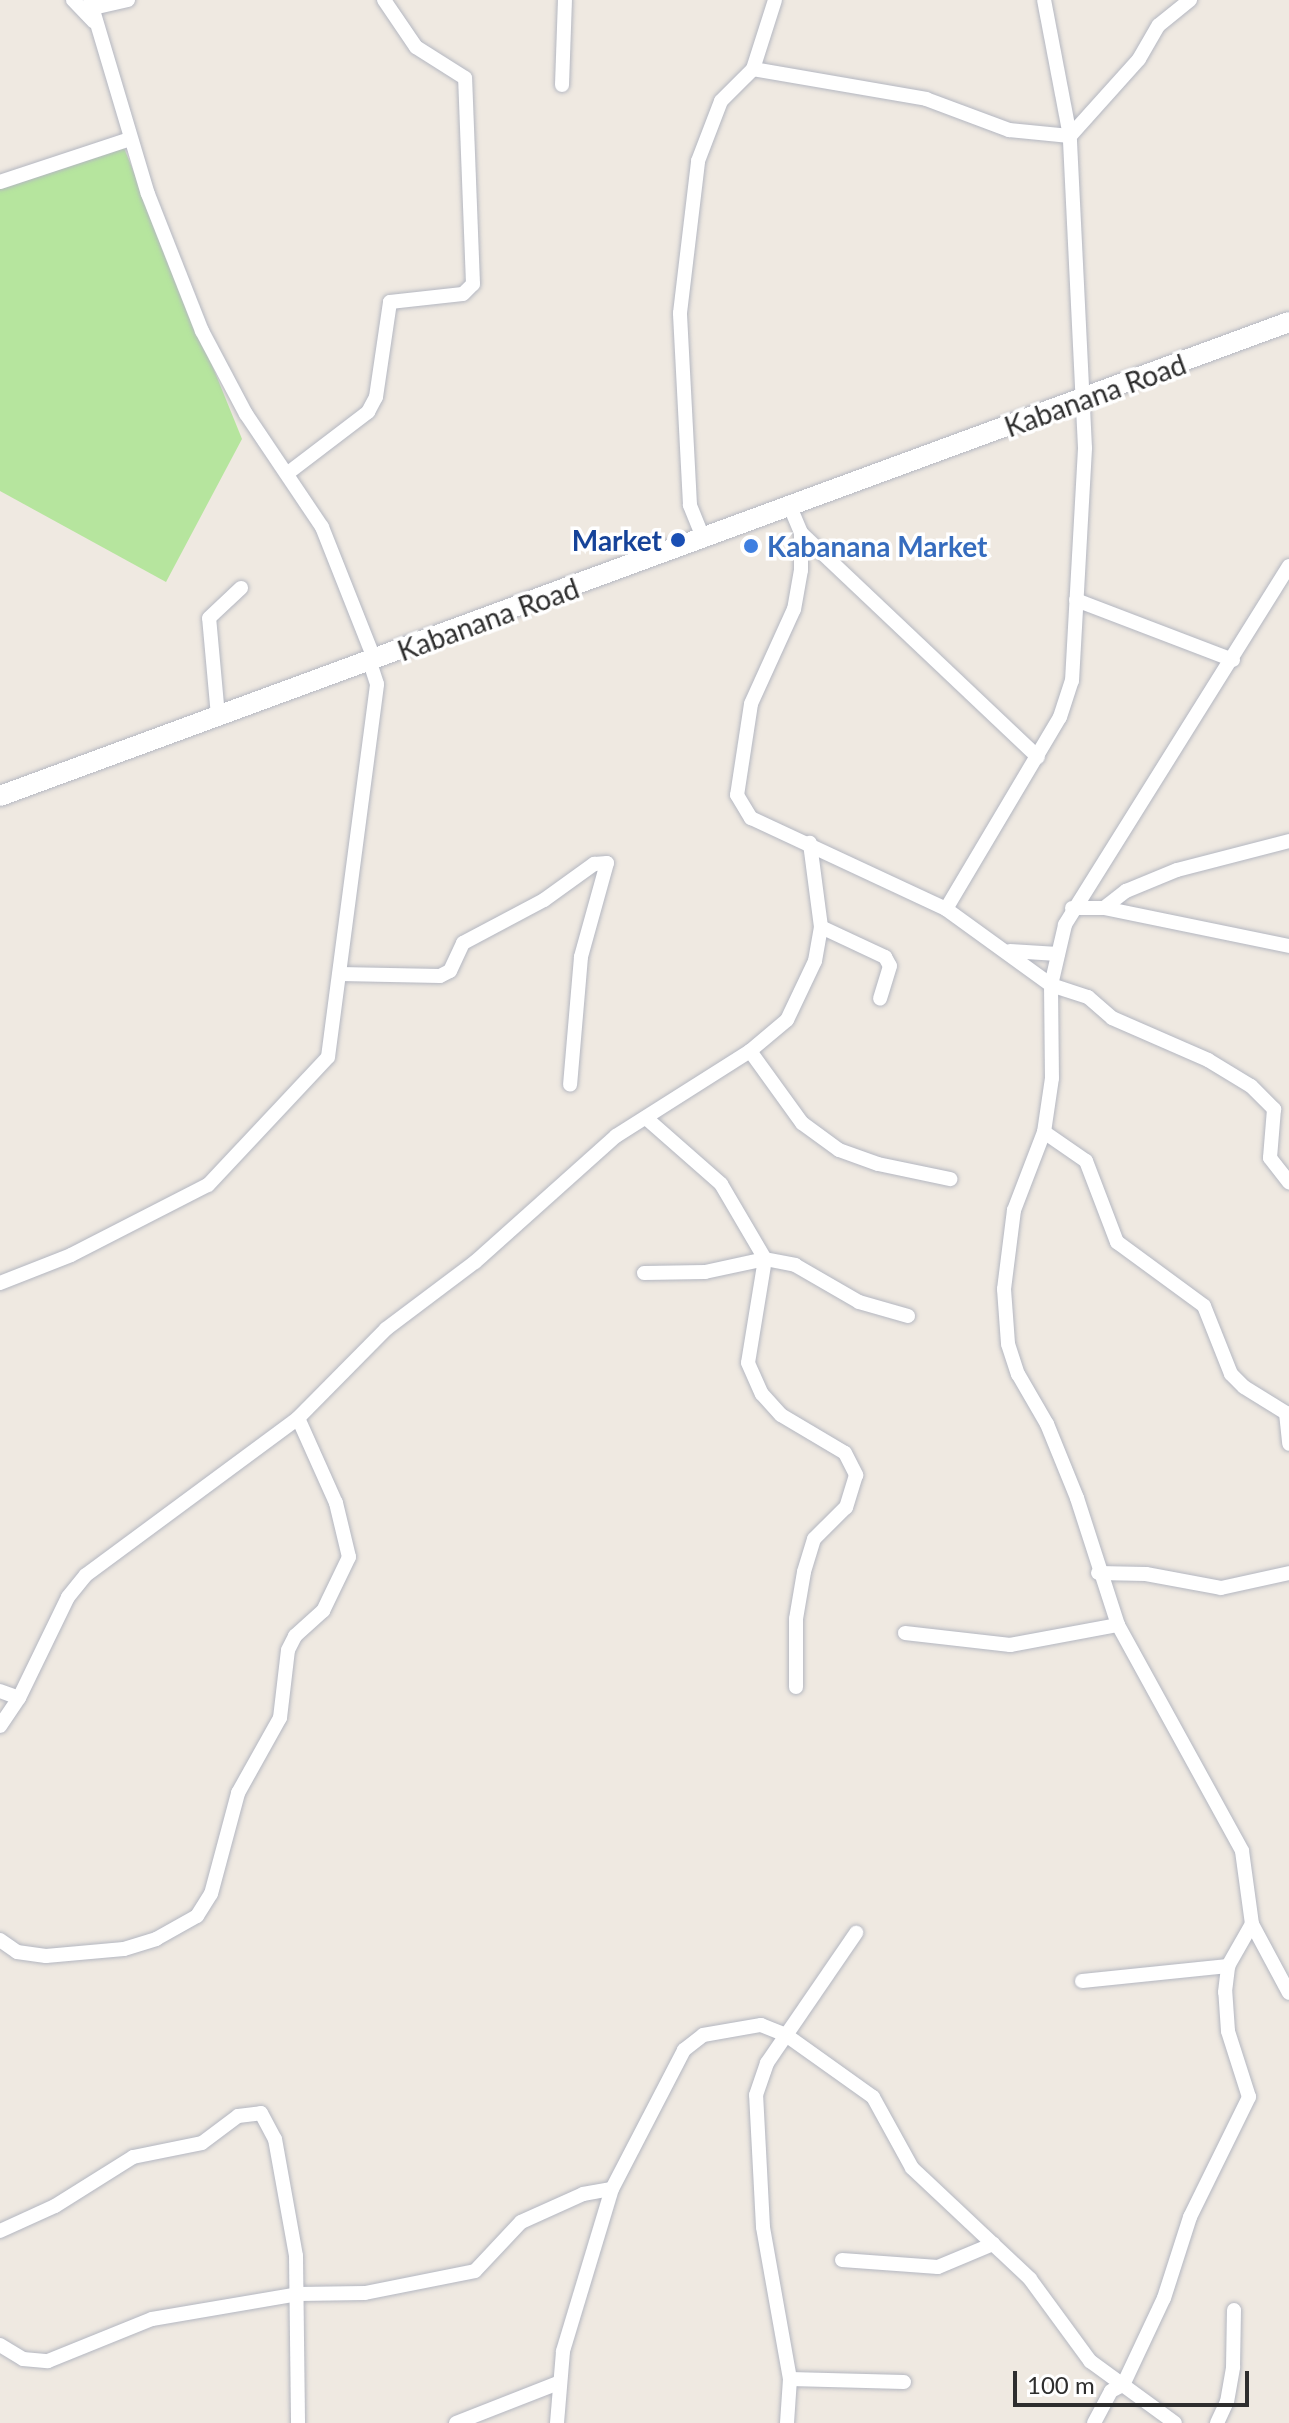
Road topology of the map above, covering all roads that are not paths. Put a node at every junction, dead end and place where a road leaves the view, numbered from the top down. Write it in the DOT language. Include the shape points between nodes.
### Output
graph roads {
  1 [pos="73,0"];
  2 [pos="128,0"];
  3 [pos="384,0"];
  4 [pos="565,0"];
  5 [pos="775,0"];
  6 [pos="1044,0"];
  7 [pos="1190,0"];
  8 [pos="93,10"];
  9 [pos="753,69"];
  10 [pos="562,85"];
  11 [pos="1070,136"];
  12 [pos="130,139"];
  13 [pos="0,182"];
  14 [pos="1289,322"];
  15 [pos="1081,400"];
  16 [pos="288,473"];
  17 [pos="791,509"];
  18 [pos="801,533"];
  19 [pos="704,540"];
  20 [pos="1289,566"];
  21 [pos="241,588"];
  22 [pos="1076,600"];
  23 [pos="1233,660"];
  24 [pos="373,662"];
  25 [pos="218,716"];
  26 [pos="1038,757"];
  27 [pos="0,796"];
  28 [pos="1289,841"];
  29 [pos="810,843"];
  30 [pos="1072,908"];
  31 [pos="1104,908"];
  32 [pos="946,909"];
  33 [pos="821,927"];
  34 [pos="1289,946"];
  35 [pos="1010,951"];
  36 [pos="1058,954"];
  37 [pos="340,974"];
  38 [pos="1051,985"];
  39 [pos="880,999"];
  40 [pos="750,1051"];
  41 [pos="570,1085"];
  42 [pos="646,1118"];
  43 [pos="1044,1132"];
  44 [pos="950,1179"];
  45 [pos="1289,1182"];
  46 [pos="765,1259"];
  47 [pos="644,1273"];
  48 [pos="0,1283"];
  49 [pos="908,1316"];
  50 [pos="298,1418"];
  51 [pos="1289,1444"];
  52 [pos="1098,1573"];
  53 [pos="1289,1573"];
  54 [pos="1118,1625"];
  55 [pos="905,1633"];
  56 [pos="796,1687"];
  57 [pos="0,1691"];
  58 [pos="19,1698"];
  59 [pos="0,1726"];
  60 [pos="1252,1924"];
  61 [pos="856,1933"];
  62 [pos="0,1940"];
  63 [pos="1228,1966"];
  64 [pos="1082,1981"];
  65 [pos="1289,1993"];
  66 [pos="786,2035"];
  67 [pos="612,2189"];
  68 [pos="0,2231"];
  69 [pos="993,2244"];
  70 [pos="842,2260"];
  71 [pos="298,2294"];
  72 [pos="1234,2310"];
  73 [pos="0,2345"];
  74 [pos="790,2379"];
  75 [pos="904,2382"];
  76 [pos="558,2383"];
  77 [pos="1123,2385"];
  78 [pos="298,2423"];
  79 [pos="456,2423"];
  80 [pos="557,2423"];
  81 [pos="787,2423"];
  82 [pos="1094,2423"];
  83 [pos="1175,2423"];
  84 [pos="1217,2423"];
  1 -- 8 [label="street"];
  2 -- 8 [label="street"];
  3 -- 16 [label="street" via="416,47 465,78 473,284 463,294 390,302 376,397 368,412"];
  4 -- 10 [label="street"];
  5 -- 9 [label="street"];
  6 -- 11 [label="street"];
  7 -- 11 [label="street" via="1159,25 1139,59"];
  8 -- 12 [label="street"];
  9 -- 11 [label="street" via="926,99 1009,130"];
  9 -- 19 [label="street" via="721,101 698,161 680,313 690,505"];
  11 -- 15 [label="street"];
  12 -- 13 [label="street"];
  12 -- 16 [label="street" via="202,331 246,414"];
  14 -- 15 [label="street, Kabanana Road"];
  15 -- 17 [label="street, Kabanana Road"];
  15 -- 22 [label="street" via="1086,498"];
  16 -- 24 [label="street" via="322,527"];
  17 -- 18 [label="street"];
  17 -- 19 [label="street, Kabanana Road"];
  18 -- 26 [label="street"];
  18 -- 29 [label="street" via="794,609 751,704 737,795 751,818"];
  19 -- 24 [label="street, Kabanana Road"];
  20 -- 23 [label="street"];
  21 -- 25 [label="street" via="209,618"];
  22 -- 23 [label="street"];
  22 -- 26 [label="street" via="1072,681"];
  23 -- 30 [label="street"];
  24 -- 25 [label="street, Kabanana Road"];
  24 -- 37 [label="street" via="377,684"];
  25 -- 27 [label="street, Kabanana Road"];
  26 -- 32 [label="street"];
  28 -- 31 [label="street" via="1177,870 1126,891"];
  29 -- 32 [label="street"];
  29 -- 33 [label="street"];
  30 -- 31 [label="street"];
  30 -- 36 [label="street"];
  31 -- 34 [label="street"];
  32 -- 35 [label="street"];
  33 -- 39 [label="street" via="885,957 890,966"];
  33 -- 40 [label="street" via="802,997 787,1020"];
  35 -- 36 [label="street"];
  35 -- 38 [label="street"];
  36 -- 38 [label="street"];
  37 -- 41 [label="street" via="440,976 450,971 463,943 544,900 594,864 607,863 581,957"];
  37 -- 48 [label="street" via="328,1057 208,1185 71,1255"];
  38 -- 43 [label="street" via="1052,1078"];
  38 -- 45 [label="street" via="1088,997 1112,1018 1208,1060 1251,1086 1274,1109 1270,1158"];
  40 -- 42 [label="street"];
  40 -- 44 [label="street" via="802,1123 839,1150"];
  42 -- 46 [label="street" via="721,1184"];
  42 -- 50 [label="street" via="559,1181 475,1262 386,1329"];
  43 -- 51 [label="street" via="1086,1161 1117,1242 1204,1306 1231,1374 1286,1413"];
  43 -- 52 [label="street" via="1014,1210 1005,1251 1008,1344 1077,1498"];
  46 -- 47 [label="street" via="705,1272"];
  46 -- 49 [label="street" via="795,1265 859,1302"];
  46 -- 56 [label="street" via="748,1363 755,1380 781,1415 845,1453 856,1475 850,1499 814,1539 807,1561 796,1619"];
  50 -- 58 [label="street" via="86,1575 68,1597"];
  50 -- 62 [label="street" via="336,1503 349,1557 323,1611 295,1636 288,1650 280,1718 238,1793 211,1894 197,1916 156,1939 124,1949 46,1956 17,1952"];
  52 -- 53 [label="street" via="1146,1574 1221,1588"];
  52 -- 54 [label="street"];
  54 -- 55 [label="street" via="1010,1645"];
  54 -- 60 [label="street" via="1242,1851"];
  57 -- 58 [label="street"];
  58 -- 59 [label="street"];
  60 -- 63 [label="street"];
  60 -- 65 [label="street"];
  61 -- 66 [label="street"];
  63 -- 64 [label="street"];
  63 -- 77 [label="street" via="1228,2031 1249,2097 1190,2217 1164,2298"];
  66 -- 67 [label="street" via="761,2025 737,2027 703,2035 684,2050"];
  66 -- 69 [label="street" via="873,2097 912,2168"];
  66 -- 74 [label="street" via="767,2063 754,2120 763,2227"];
  67 -- 71 [label="street" via="583,2194 521,2222 475,2271 365,2293"];
  67 -- 76 [label="street" via="588,2253"];
  68 -- 71 [label="street" via="55,2206 133,2157 202,2143 238,2116 254,2111 265,2116 275,2139"];
  69 -- 70 [label="street" via="938,2267"];
  69 -- 77 [label="street" via="1030,2279 1090,2361"];
  71 -- 73 [label="street" via="152,2319 48,2361 23,2359"];
  71 -- 78 [label="street"];
  72 -- 84 [label="street" via="1231,2378"];
  74 -- 75 [label="street"];
  74 -- 81 [label="street"];
  76 -- 79 [label="street"];
  76 -- 80 [label="street"];
  77 -- 82 [label="street" via="1111,2391"];
  77 -- 83 [label="street"];
}
